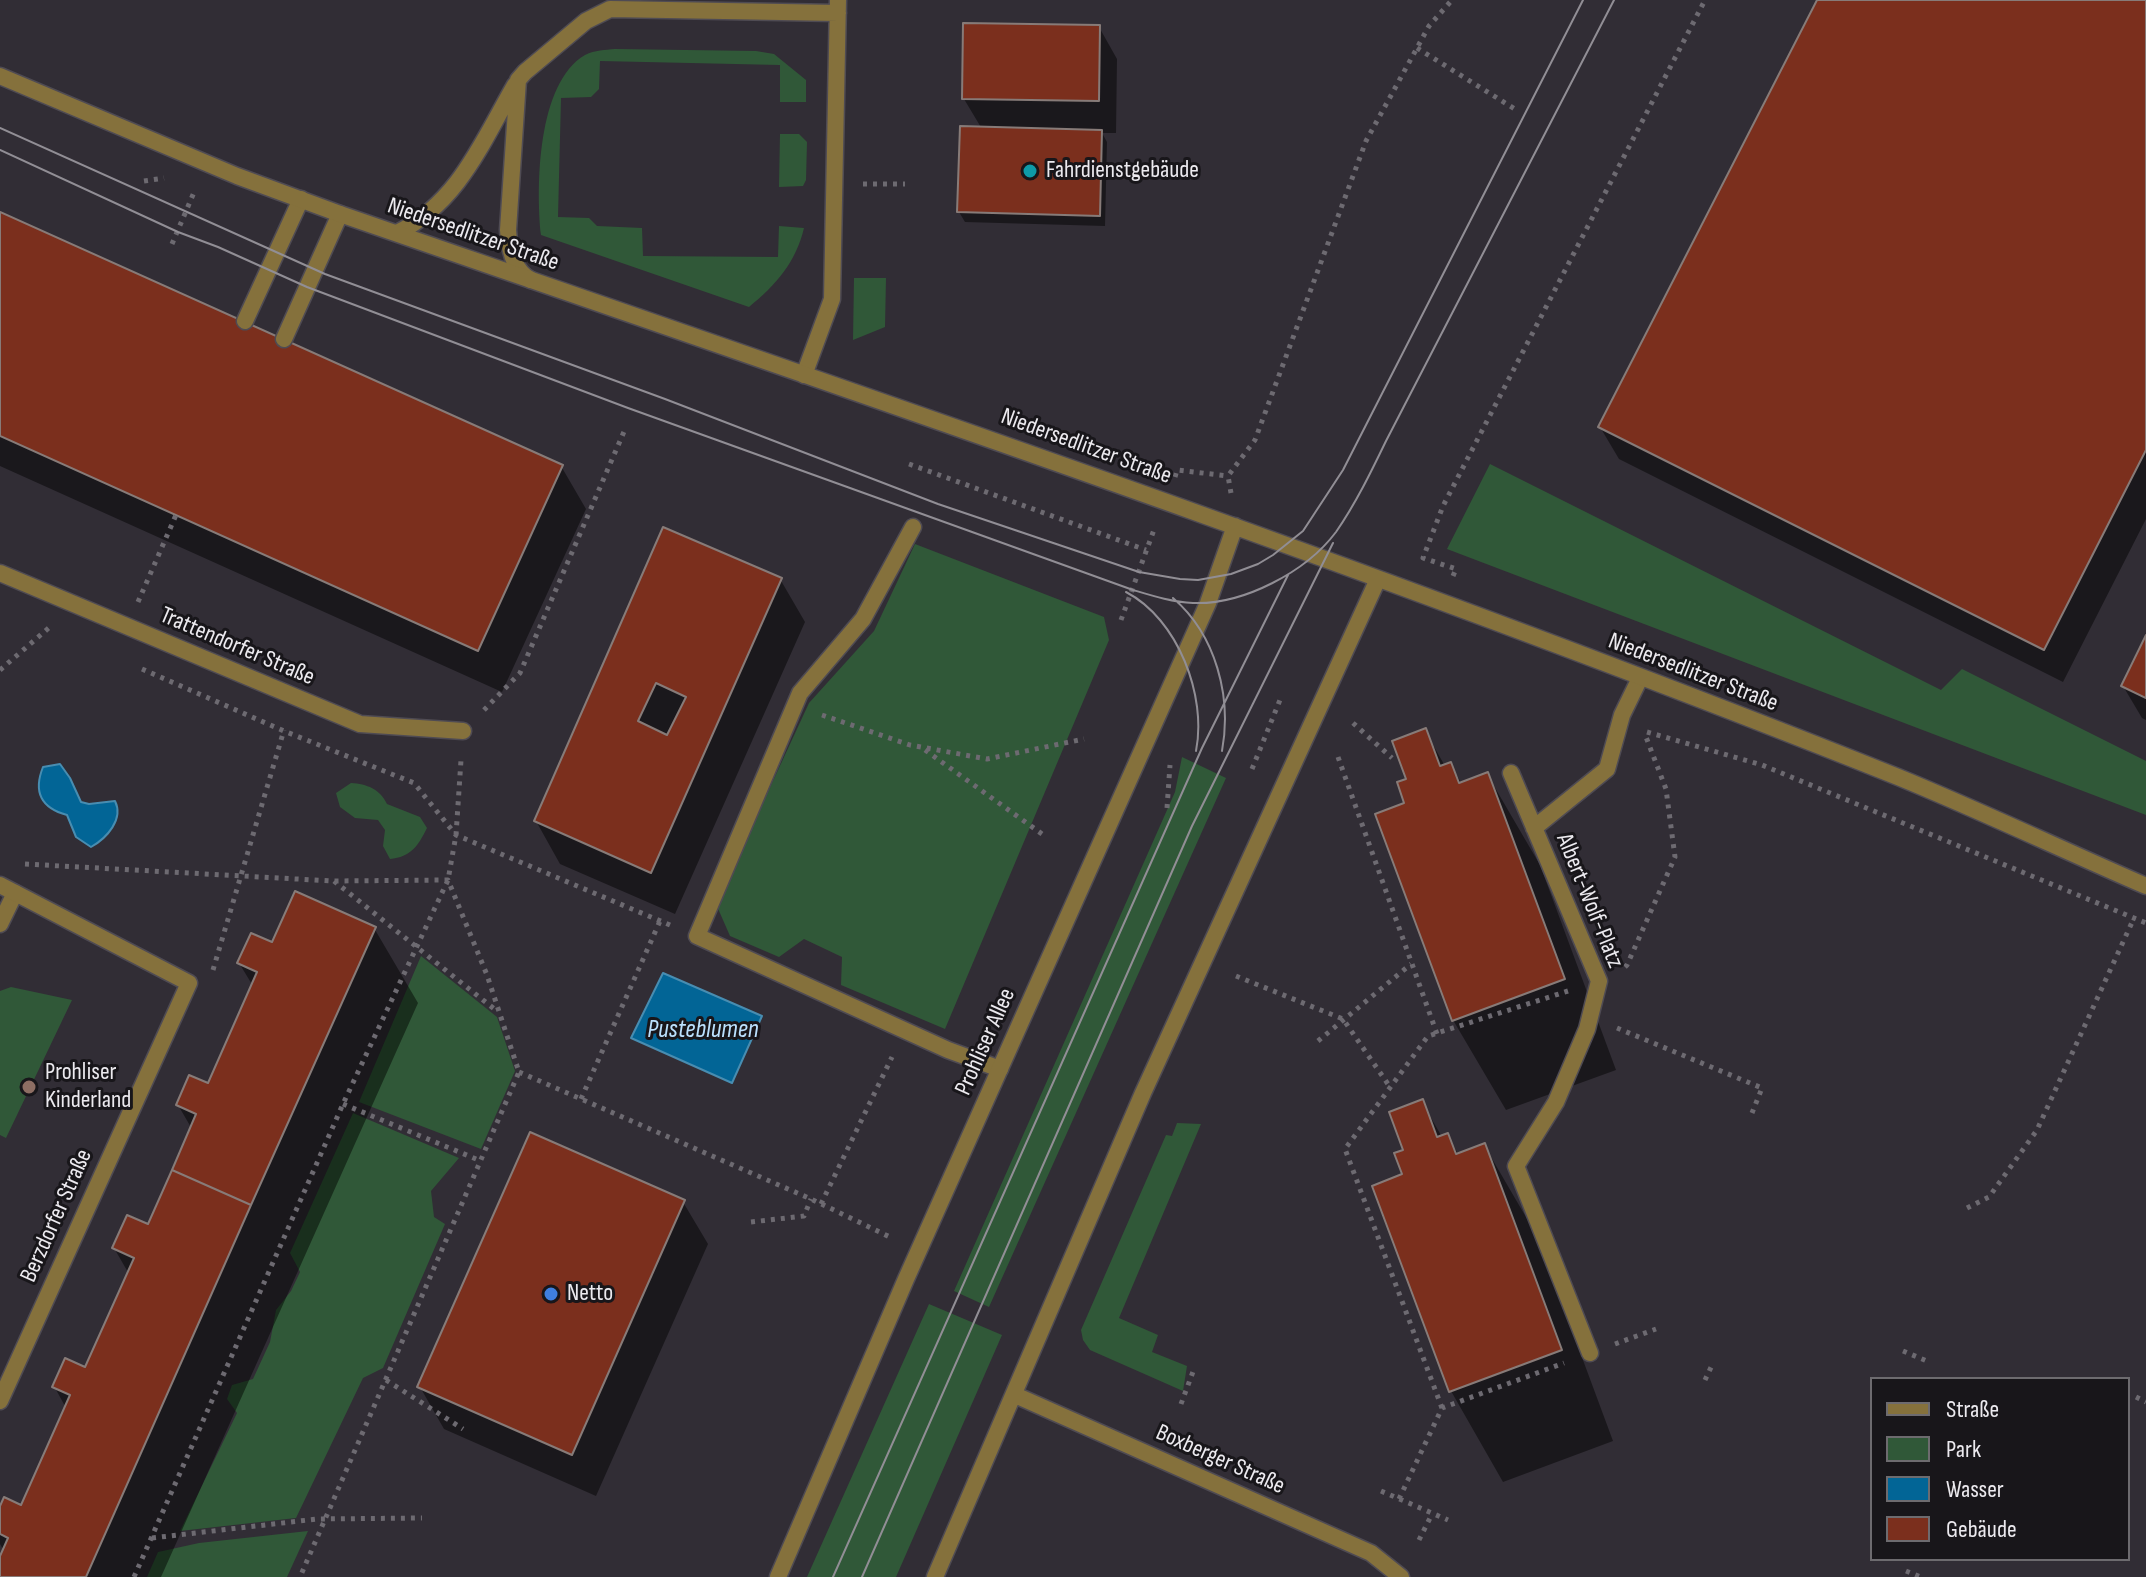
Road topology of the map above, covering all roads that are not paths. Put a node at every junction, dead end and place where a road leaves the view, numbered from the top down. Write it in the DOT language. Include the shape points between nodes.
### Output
graph roads {
  1 [pos="838,6"];
  2 [pos="0,76"];
  3 [pos="518,80"];
  4 [pos="301,199"];
  5 [pos="340,214"];
  6 [pos="397,233"];
  7 [pos="531,280"];
  8 [pos="245,321"];
  9 [pos="284,339"];
  10 [pos="804,375"];
  11 [pos="1235,526"];
  12 [pos="913,527"];
  13 [pos="0,573"];
  14 [pos="1378,579"];
  15 [pos="1640,678"];
  16 [pos="463,731"];
  17 [pos="1511,773"];
  18 [pos="1534,828"];
  19 [pos="2146,886"];
  20 [pos="8,889"];
  21 [pos="0,924"];
  22 [pos="1000,1069"];
  23 [pos="1590,1353"];
  24 [pos="1015,1395"];
  25 [pos="0,1401"];
  26 [pos="778,1577"];
  27 [pos="935,1577"];
  28 [pos="1401,1577"];
  1 -- 3 [label="street" via="610,9 586,21"];
  1 -- 10 [label="street" via="832,299"];
  2 -- 4 [label="street, Niedersedlitzer Straße"];
  3 -- 6 [label="street" via="462,180 416,224"];
  3 -- 7 [label="street" via="509,244 519,270"];
  4 -- 5 [label="street, Niedersedlitzer Straße"];
  4 -- 8 [label="street"];
  5 -- 6 [label="street, Niedersedlitzer Straße"];
  5 -- 9 [label="street"];
  6 -- 7 [label="street, Niedersedlitzer Straße"];
  7 -- 10 [label="street, Niedersedlitzer Straße"];
  10 -- 11 [label="street, Niedersedlitzer Straße"];
  11 -- 14 [label="street, Niedersedlitzer Straße"];
  11 -- 22 [label="street, Prohliser Allee" via="1208,603"];
  12 -- 22 [label="street" via="863,619 800,693 697,936"];
  13 -- 16 [label="street, Trattendorfer Straße" via="360,724"];
  14 -- 15 [label="street, Niedersedlitzer Straße"];
  14 -- 24 [label="street" via="1143,1093"];
  15 -- 18 [label="street" via="1622,715 1607,769"];
  15 -- 19 [label="street, Niedersedlitzer Straße" via="1901,779"];
  17 -- 18 [label="street, Albert-Wolf-Platz"];
  18 -- 23 [label="street, Albert-Wolf-Platz" via="1599,981 1556,1102 1516,1166"];
  20 -- 21 [label="street"];
  20 -- 25 [label="street, Berzdorfer Straße" via="189,983"];
  22 -- 26 [label="street, Prohliser Allee"];
  24 -- 27 [label="street"];
  24 -- 28 [label="street, Boxberger Straße" via="1371,1553"];
}
